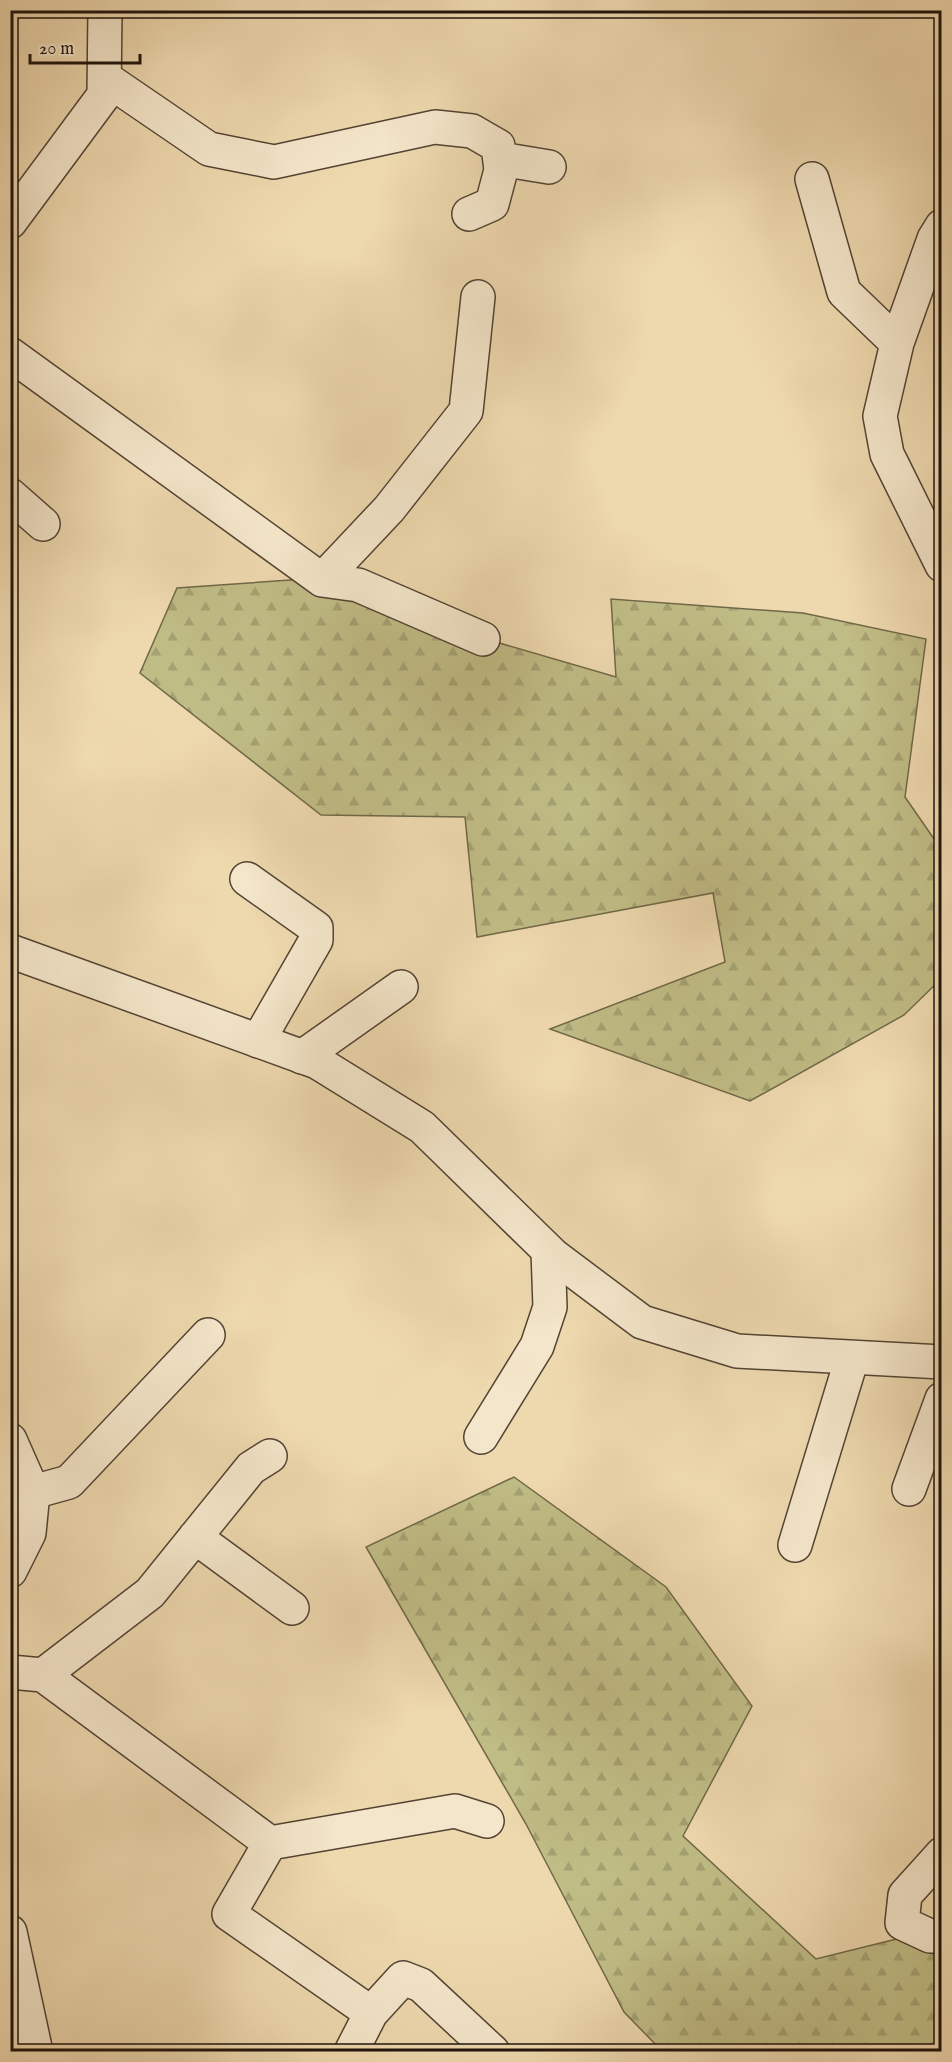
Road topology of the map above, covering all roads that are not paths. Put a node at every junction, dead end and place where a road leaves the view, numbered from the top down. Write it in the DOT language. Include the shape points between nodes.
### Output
graph roads {
  1 [pos="105,10"];
  2 [pos="105,78"];
  3 [pos="500,159"];
  4 [pos="549,167"];
  5 [pos="812,179"];
  6 [pos="469,214"];
  7 [pos="10,222"];
  8 [pos="942,226"];
  9 [pos="478,297"];
  10 [pos="897,342"];
  11 [pos="10,354"];
  12 [pos="10,495"];
  13 [pos="43,524"];
  14 [pos="942,565"];
  15 [pos="322,580"];
  16 [pos="483,639"];
  17 [pos="247,879"];
  18 [pos="10,951"];
  19 [pos="401,987"];
  20 [pos="258,1041"];
  21 [pos="302,1057"];
  22 [pos="548,1251"];
  23 [pos="208,1335"];
  24 [pos="852,1358"];
  25 [pos="942,1362"];
  26 [pos="942,1399"];
  27 [pos="481,1437"];
  28 [pos="10,1440"];
  29 [pos="270,1456"];
  30 [pos="909,1489"];
  31 [pos="33,1492"];
  32 [pos="195,1537"];
  33 [pos="795,1545"];
  34 [pos="10,1571"];
  35 [pos="292,1608"];
  36 [pos="10,1672"];
  37 [pos="43,1675"];
  38 [pos="487,1821"];
  39 [pos="270,1843"];
  40 [pos="942,1854"];
  41 [pos="10,1932"];
  42 [pos="942,1936"];
  43 [pos="371,2013"];
  44 [pos="36,2052"];
  45 [pos="351,2052"];
  46 [pos="493,2052"];
  1 -- 2 [label="street"];
  2 -- 3 [label="street" via="209,149 274,162 435,127 472,131 498,146"];
  2 -- 7 [label="street" via="104,95"];
  3 -- 4 [label="street"];
  3 -- 6 [label="street" via="492,204"];
  5 -- 10 [label="street" via="844,292"];
  8 -- 10 [label="street"];
  9 -- 15 [label="street" via="466,411 389,509"];
  10 -- 14 [label="street" via="880,416 887,454"];
  11 -- 15 [label="street"];
  12 -- 13 [label="street"];
  15 -- 16 [label="street" via="358,585"];
  17 -- 20 [label="street" via="316,928 316,940"];
  18 -- 20 [label="street"];
  19 -- 21 [label="street"];
  20 -- 21 [label="street"];
  21 -- 22 [label="street" via="317,1062 422,1127"];
  22 -- 24 [label="street" via="642,1322 737,1351"];
  22 -- 27 [label="street" via="550,1307 537,1346"];
  23 -- 31 [label="street" via="69,1482"];
  24 -- 25 [label="street"];
  24 -- 33 [label="street"];
  26 -- 30 [label="street"];
  28 -- 31 [label="street"];
  29 -- 32 [label="street" via="251,1467"];
  31 -- 34 [label="street" via="29,1533"];
  32 -- 35 [label="street"];
  32 -- 37 [label="street" via="150,1593"];
  36 -- 37 [label="street"];
  37 -- 39 [label="street"];
  38 -- 39 [label="street" via="455,1811"];
  39 -- 43 [label="street" via="229,1914"];
  40 -- 42 [label="street" via="905,1895 902,1923 930,1936"];
  41 -- 44 [label="street"];
  43 -- 45 [label="street"];
  43 -- 46 [label="street" via="403,1978 421,1985"];
}
